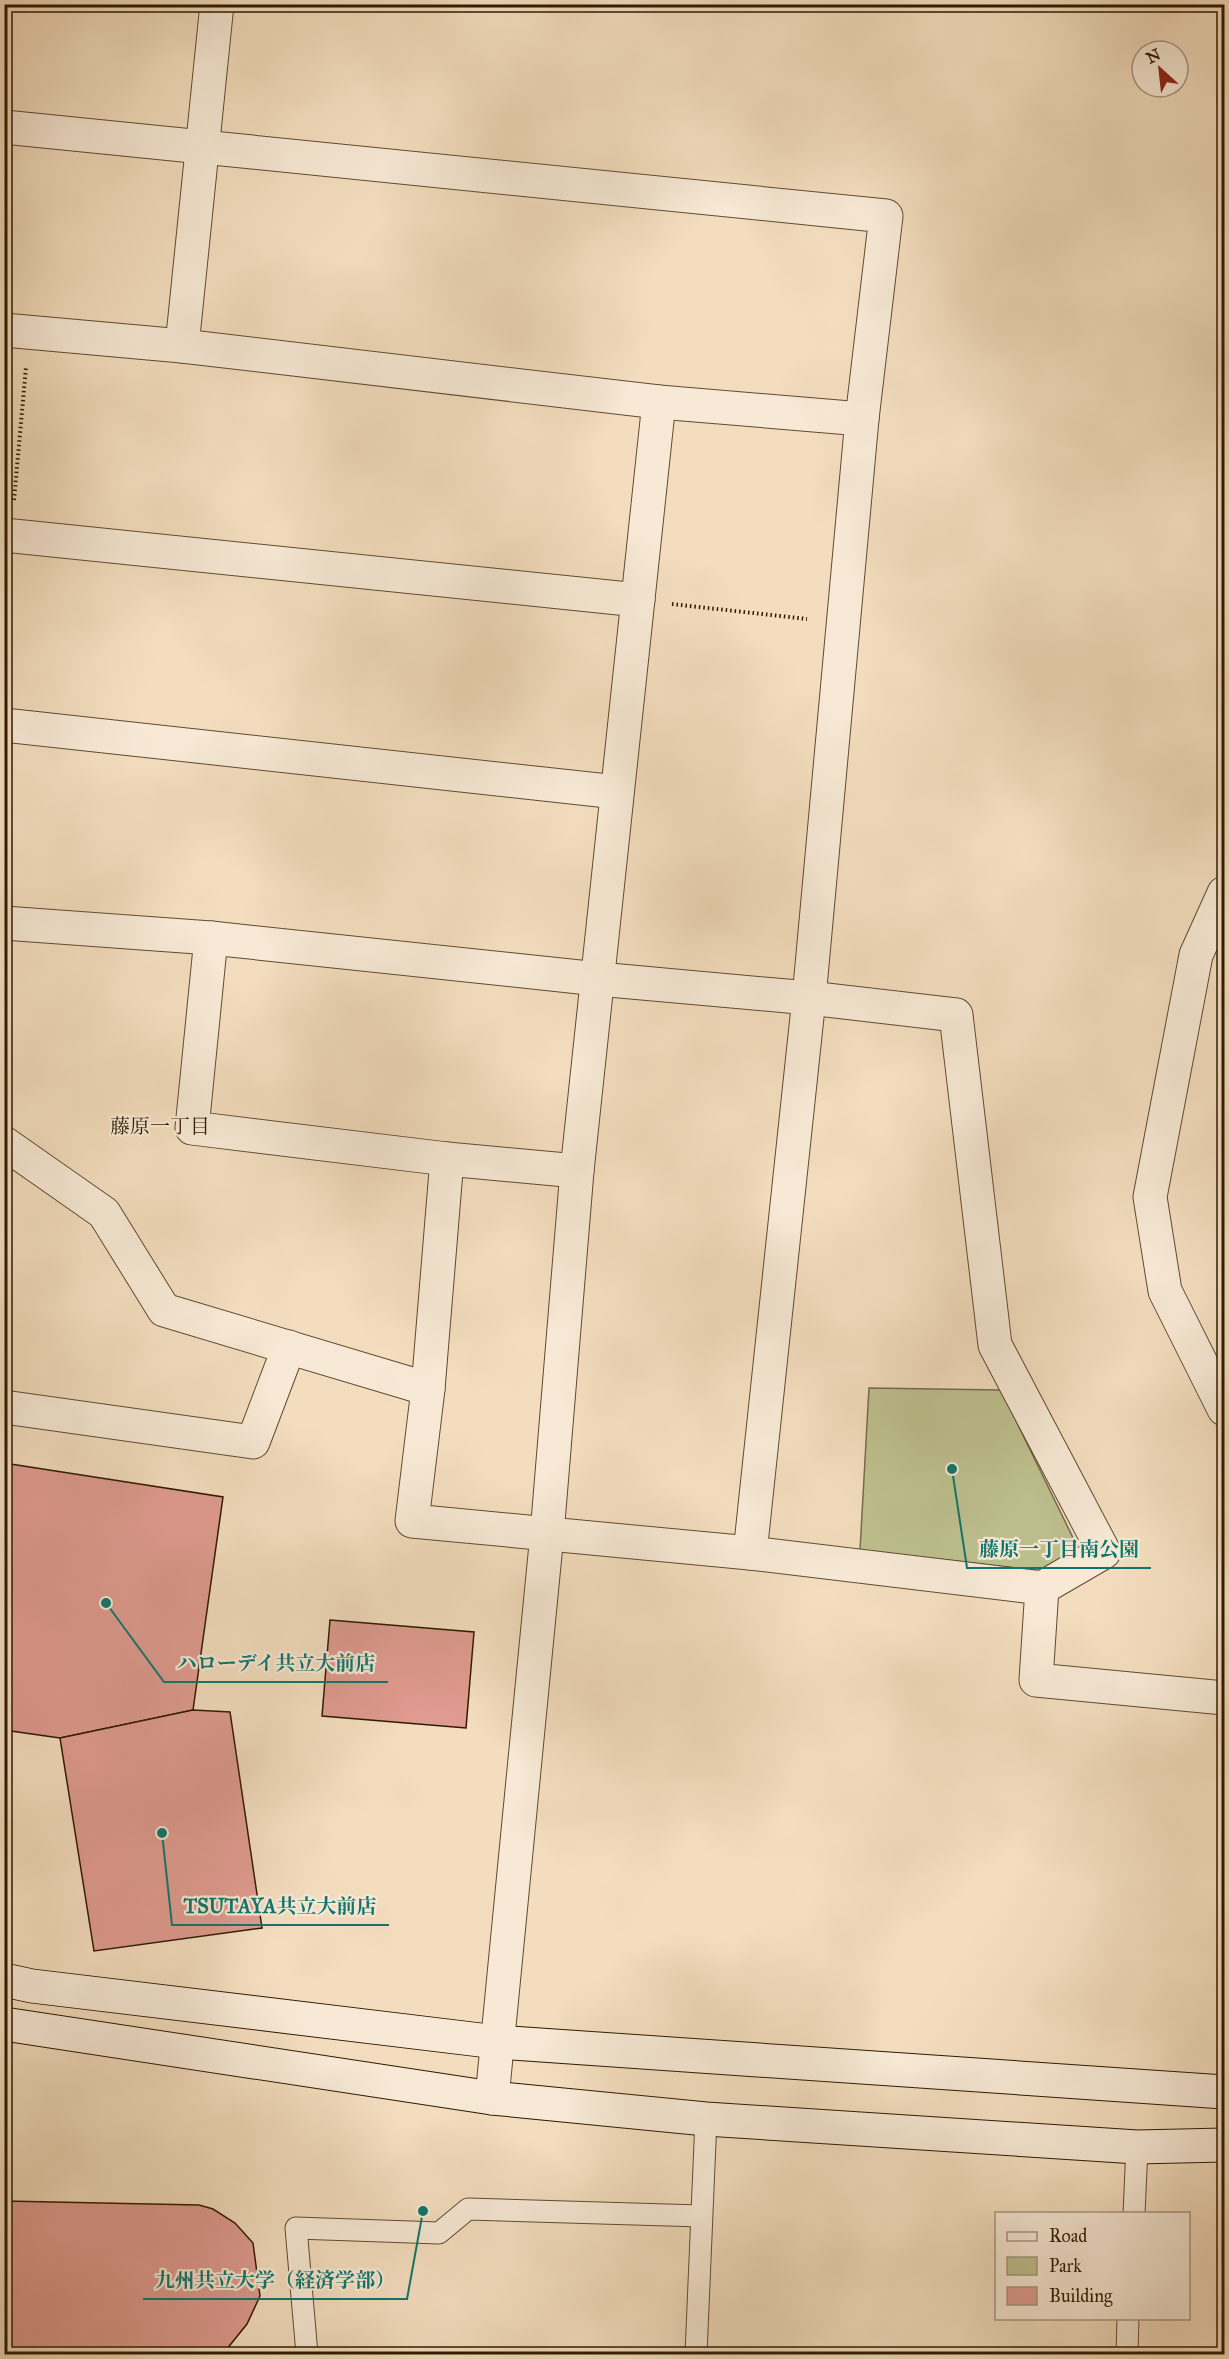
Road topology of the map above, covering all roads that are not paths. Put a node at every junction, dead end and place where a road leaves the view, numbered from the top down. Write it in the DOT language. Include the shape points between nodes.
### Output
graph roads {
  1 [pos="217,4"];
  2 [pos="4,127"];
  3 [pos="202,148"];
  4 [pos="17,332"];
  5 [pos="182,346"];
  6 [pos="659,402"];
  7 [pos="862,419"];
  8 [pos="7,536"];
  9 [pos="638,600"];
  10 [pos="4,724"];
  11 [pos="617,792"];
  12 [pos="1224,893"];
  13 [pos="4,923"];
  14 [pos="211,938"];
  15 [pos="598,980"];
  16 [pos="809,998"];
  17 [pos="4,1143"];
  18 [pos="447,1159"];
  19 [pos="577,1171"];
  20 [pos="289,1347"];
  21 [pos="428,1389"];
  22 [pos="4,1407"];
  23 [pos="1224,1409"];
  24 [pos="547,1534"];
  25 [pos="750,1553"];
  26 [pos="1042,1588"];
  27 [pos="1224,1698"];
  28 [pos="4,1980"];
  29 [pos="4,2024"];
  30 [pos="496,2042"];
  31 [pos="1224,2092"];
  32 [pos="492,2098"];
  33 [pos="705,2118"];
  34 [pos="1224,2145"];
  35 [pos="1137,2147"];
  36 [pos="1134,2212"];
  37 [pos="701,2216"];
  38 [pos="1128,2320"];
  39 [pos="307,2355"];
  40 [pos="696,2355"];
  41 [pos="1126,2355"];
  1 -- 3 [label="street"];
  2 -- 3 [label="street"];
  3 -- 5 [label="street"];
  3 -- 7 [label="street" via="886,216"];
  4 -- 5 [label="street"];
  5 -- 6 [label="street"];
  6 -- 7 [label="street"];
  6 -- 9 [label="street"];
  7 -- 16 [label="street"];
  8 -- 9 [label="street"];
  9 -- 11 [label="street"];
  10 -- 11 [label="street"];
  11 -- 15 [label="street"];
  12 -- 23 [label="street" via="1196,955 1150,1197 1165,1291"];
  13 -- 14 [label="street"];
  14 -- 15 [label="street"];
  14 -- 18 [label="street" via="192,1128"];
  15 -- 16 [label="street"];
  15 -- 19 [label="street"];
  16 -- 25 [label="street"];
  16 -- 26 [label="street" via="956,1016 995,1345 1104,1552"];
  17 -- 20 [label="street" via="104,1213 164,1310"];
  18 -- 19 [label="street"];
  18 -- 21 [label="street"];
  19 -- 24 [label="street"];
  20 -- 21 [label="street"];
  20 -- 22 [label="street" via="254,1442"];
  21 -- 24 [label="street" via="412,1521"];
  24 -- 25 [label="street"];
  24 -- 30 [label="street"];
  25 -- 26 [label="street"];
  26 -- 27 [label="street" via="1036,1680"];
  28 -- 30 [label="street"];
  29 -- 32 [label="street"];
  30 -- 31 [label="street"];
  30 -- 32 [label="street"];
  32 -- 33 [label="street"];
  33 -- 35 [label="street"];
  33 -- 37 [label="lane"];
  34 -- 35 [label="street"];
  35 -- 36 [label="lane"];
  37 -- 39 [label="lane" via="468,2209 439,2233 296,2228"];
  37 -- 40 [label="lane"];
  38 -- 41 [label="lane"];
}
